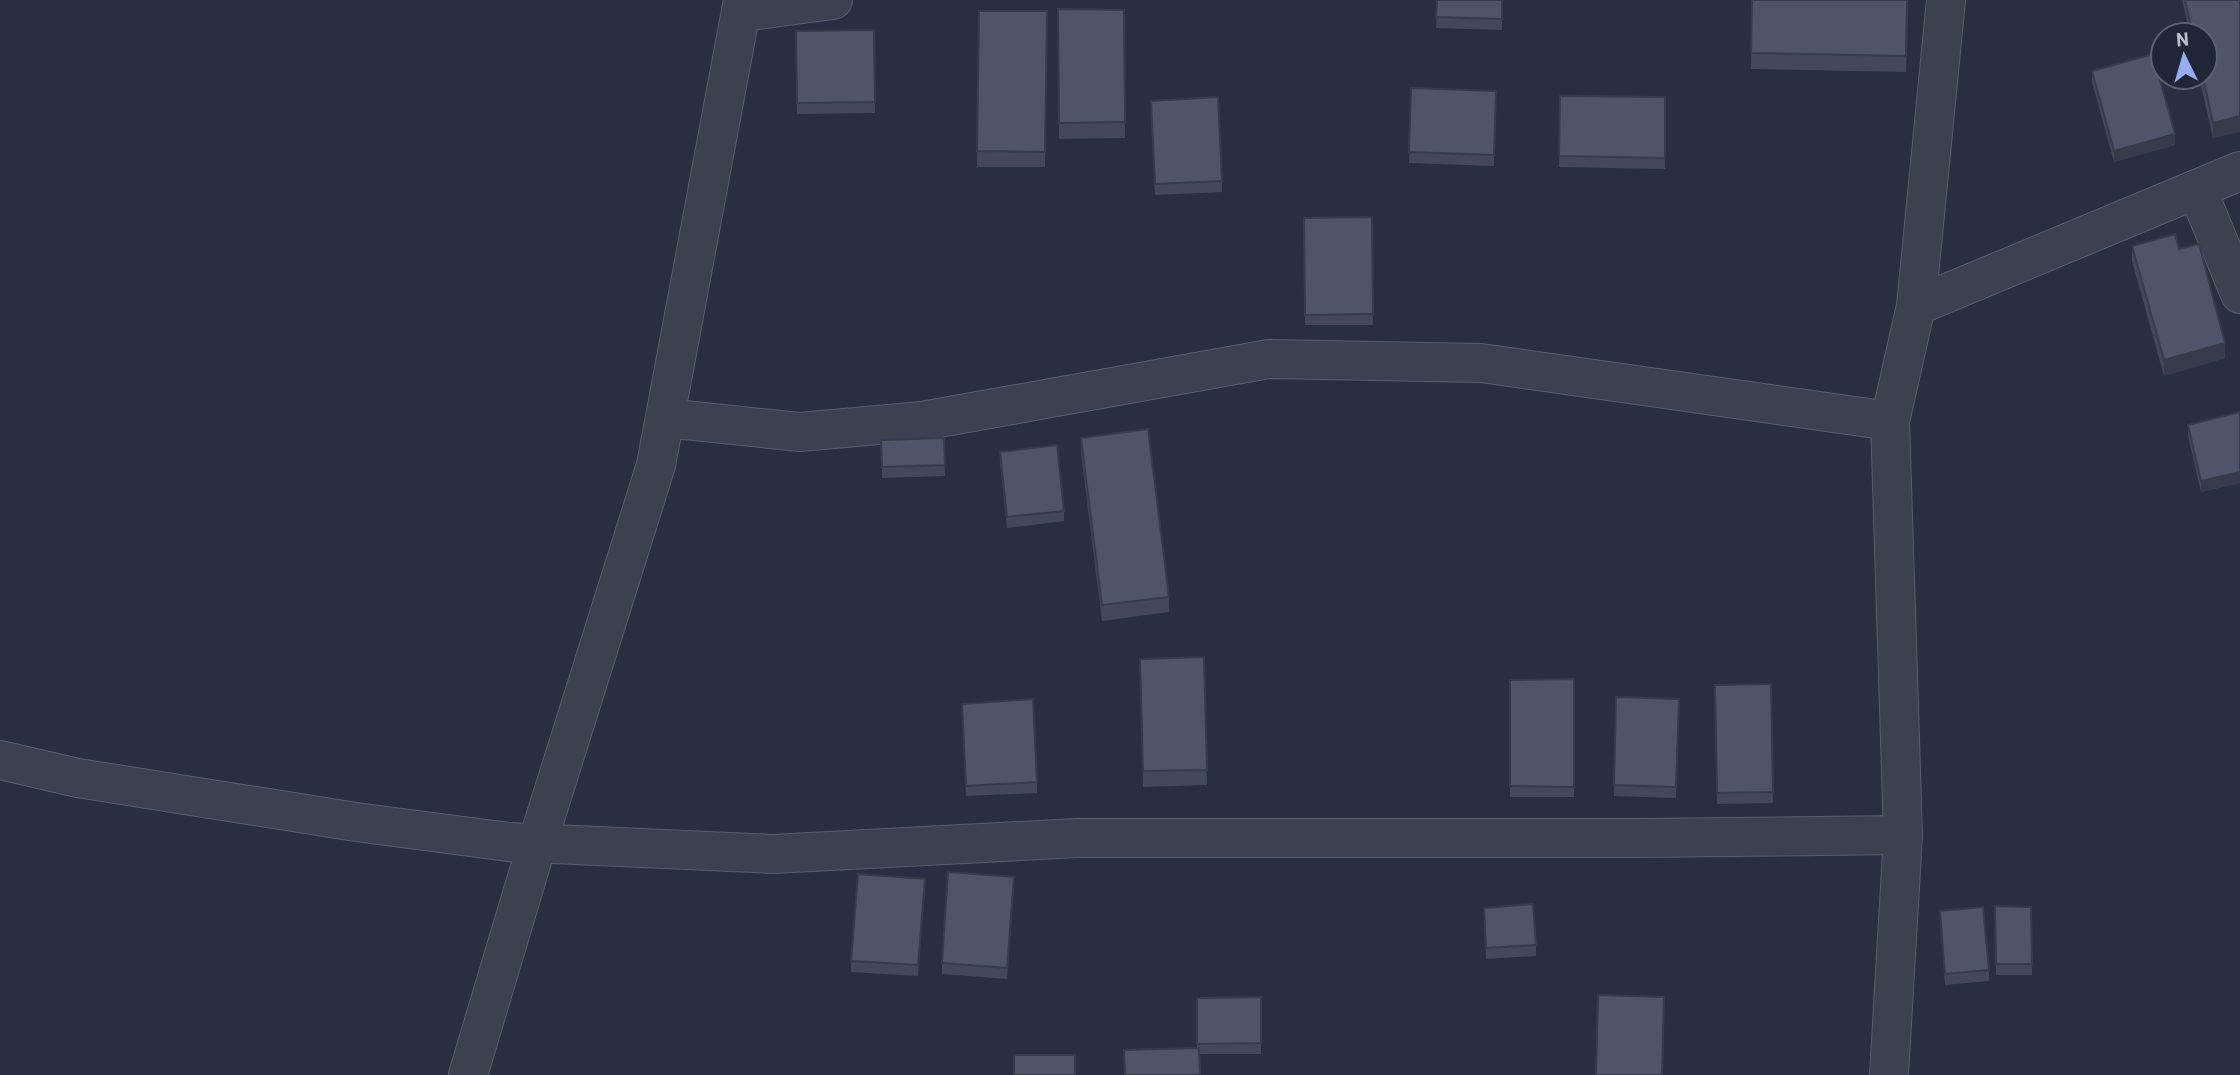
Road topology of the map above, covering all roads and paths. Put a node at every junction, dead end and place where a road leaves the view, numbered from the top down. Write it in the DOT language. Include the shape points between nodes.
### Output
graph roads {
  1 [pos="834,0"];
  2 [pos="1946,0"];
  3 [pos="742,6"];
  4 [pos="2240,171"];
  5 [pos="2197,189"];
  6 [pos="2240,294"];
  7 [pos="1916,306"];
  8 [pos="665,418"];
  9 [pos="1890,421"];
  10 [pos="0,760"];
  11 [pos="1903,835"];
  12 [pos="537,844"];
  13 [pos="468,1075"];
  14 [pos="1889,1075"];
  1 -- 3 [label="street"];
  2 -- 7 [label="street"];
  3 -- 8 [label="street"];
  4 -- 5 [label="street"];
  5 -- 6 [label="street"];
  5 -- 7 [label="street"];
  7 -- 9 [label="street"];
  8 -- 9 [label="street" via="800,432 922,421 1269,359 1481,363"];
  8 -- 12 [label="street" via="656,465"];
  9 -- 11 [label="street"];
  10 -- 12 [label="street" via="78,778 356,822"];
  11 -- 12 [label="street" via="1077,838 773,854"];
  11 -- 14 [label="street"];
  12 -- 13 [label="street"];
}
